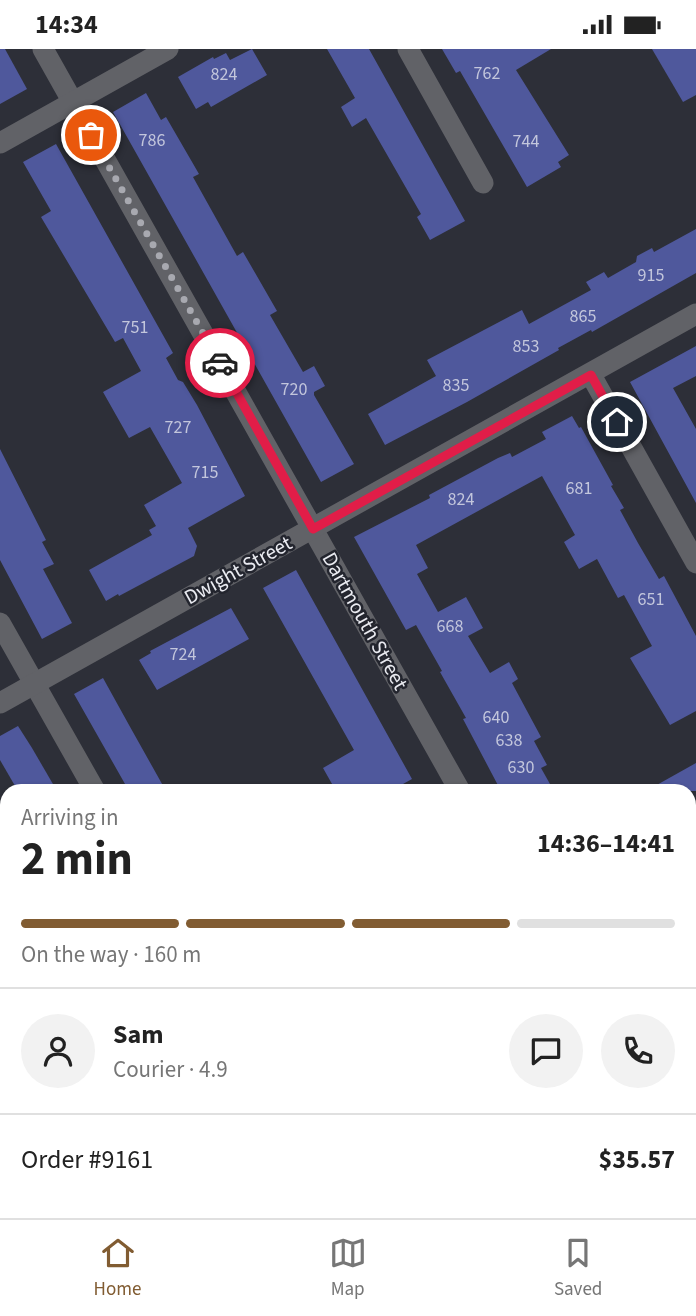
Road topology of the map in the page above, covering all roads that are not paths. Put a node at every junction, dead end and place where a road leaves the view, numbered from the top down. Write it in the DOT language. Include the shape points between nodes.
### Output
graph roads {
  1 [pos="43,49"];
  2 [pos="168,49"];
  3 [pos="408,49"];
  4 [pos="73,102"];
  5 [pos="0,143"];
  6 [pos="483,183"];
  7 [pos="696,314"];
  8 [pos="591,375"];
  9 [pos="313,529"];
  10 [pos="696,563"];
  11 [pos="0,622"];
  12 [pos="34,683"];
  13 [pos="0,702"];
  14 [pos="91,784"];
  15 [pos="456,784"];
  1 -- 4 [label="street, Dartmouth Street"];
  2 -- 4 [label="street"];
  3 -- 6 [label="street"];
  4 -- 5 [label="street"];
  4 -- 9 [label="street, Dartmouth Street"];
  7 -- 8 [label="street, Dwight Street"];
  8 -- 9 [label="street, Dwight Street"];
  8 -- 10 [label="street"];
  9 -- 12 [label="street, Dwight Street"];
  9 -- 15 [label="street, Dartmouth Street"];
  11 -- 12 [label="street"];
  12 -- 13 [label="street, Dwight Street"];
  12 -- 14 [label="street"];
}
